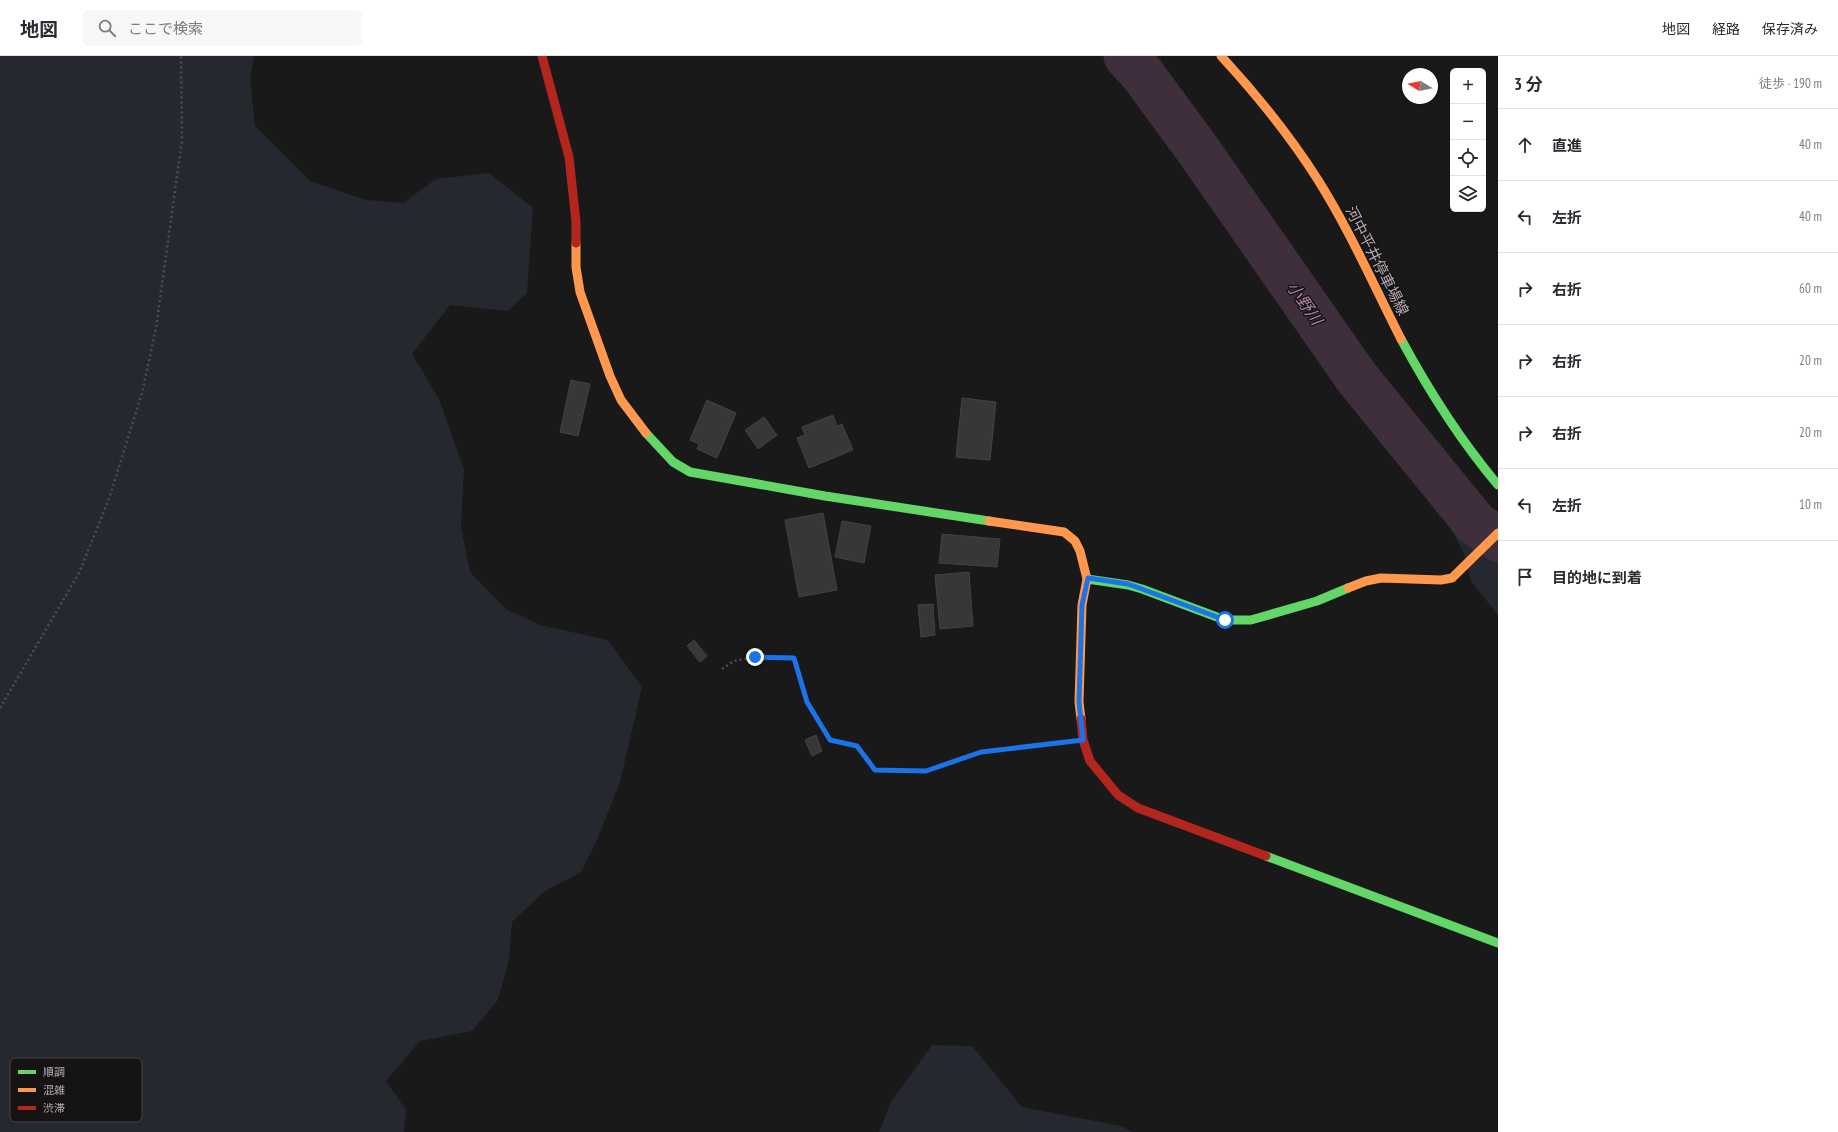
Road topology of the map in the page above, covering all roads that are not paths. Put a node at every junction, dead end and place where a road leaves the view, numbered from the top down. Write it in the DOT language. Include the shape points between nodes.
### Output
graph roads {
  1 [pos="542,56"];
  2 [pos="1221,56"];
  3 [pos="1498,485"];
  4 [pos="1498,534"];
  5 [pos="1088,578"];
  6 [pos="1498,943"];
  1 -- 5 [label="street" via="570,157 576,222 576,267 580,292 621,400 654,443 673,462 690,472 706,475 825,496 1064,532 1075,541"];
  2 -- 3 [label="street, 河中平井停車場線" via="1255,93 1330,200 1428,388 1477,461"];
  4 -- 5 [label="street" via="1452,578 1381,578 1366,581 1317,601 1251,620 1236,621 1213,617 1128,584"];
  5 -- 6 [label="street" via="1082,605 1079,702 1083,740 1090,761 1118,795 1138,808"];
}
